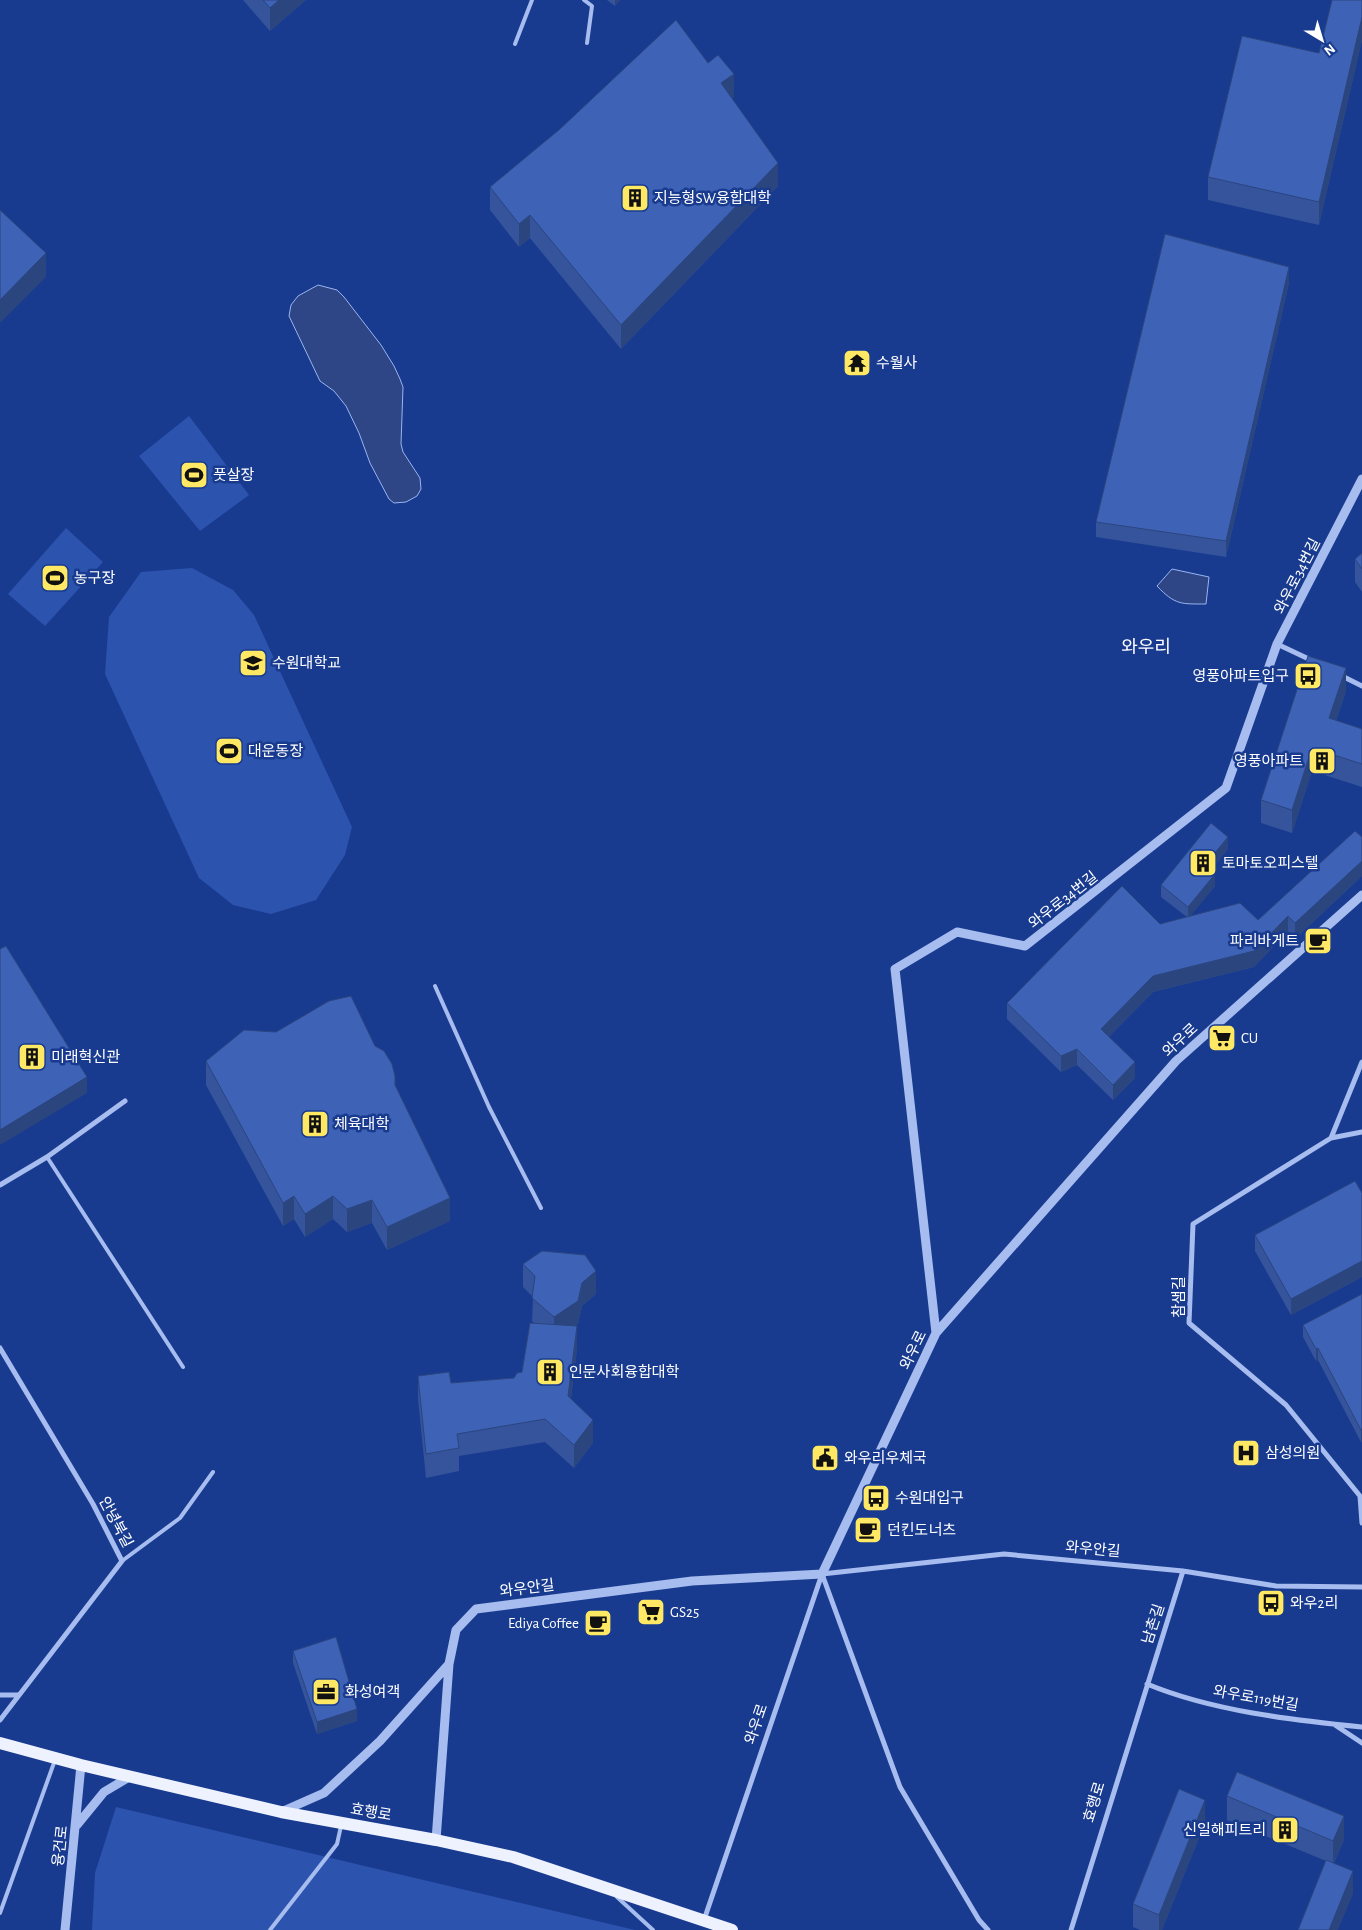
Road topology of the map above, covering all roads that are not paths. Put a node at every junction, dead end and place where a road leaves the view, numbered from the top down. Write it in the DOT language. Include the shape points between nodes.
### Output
graph roads {
  1 [pos="532,0"];
  2 [pos="584,0"];
  3 [pos="587,43"];
  4 [pos="515,44"];
  5 [pos="1362,479"];
  6 [pos="1277,644"];
  7 [pos="1320,665"];
  8 [pos="1337,673"];
  9 [pos="1362,686"];
  10 [pos="1362,895"];
  11 [pos="435,986"];
  12 [pos="1362,1062"];
  13 [pos="125,1101"];
  14 [pos="1362,1132"];
  15 [pos="1330,1138"];
  16 [pos="47,1157"];
  17 [pos="0,1185"];
  18 [pos="541,1208"];
  19 [pos="936,1332"];
  20 [pos="0,1348"];
  21 [pos="184,1367"];
  22 [pos="213,1472"];
  23 [pos="1362,1523"];
  24 [pos="122,1561"];
  25 [pos="1184,1571"];
  26 [pos="822,1574"];
  27 [pos="1362,1587"];
  28 [pos="449,1664"];
  29 [pos="1147,1684"];
  30 [pos="0,1695"];
  31 [pos="18,1695"];
  32 [pos="0,1720"];
  33 [pos="1334,1724"];
  34 [pos="1362,1727"];
  35 [pos="0,1743"];
  36 [pos="1362,1743"];
  37 [pos="56,1758"];
  38 [pos="81,1765"];
  39 [pos="132,1776"];
  40 [pos="281,1812"];
  41 [pos="342,1823"];
  42 [pos="75,1828"];
  43 [pos="436,1840"];
  44 [pos="608,1888"];
  45 [pos="0,1913"];
  46 [pos="704,1920"];
  47 [pos="65,1930"];
  48 [pos="270,1930"];
  49 [pos="653,1930"];
  50 [pos="732,1930"];
  51 [pos="988,1930"];
  52 [pos="1071,1930"];
  1 -- 4 [label="lane"];
  2 -- 3 [label="lane" via="592,6"];
  5 -- 6 [label="street, 와우로34번길"];
  6 -- 7 [label="street"];
  6 -- 19 [label="street, 와우로34번길" via="1226,788 1025,946 957,932 895,969"];
  8 -- 9 [label="street"];
  10 -- 19 [label="street, 와우로" via="1176,1061"];
  11 -- 18 [label="lane" via="489,1107"];
  12 -- 15 [label="street"];
  13 -- 16 [label="street"];
  14 -- 15 [label="street, 참샘길"];
  15 -- 23 [label="street, 참샘길" via="1193,1224 1189,1323 1286,1405 1360,1496"];
  16 -- 17 [label="street"];
  16 -- 21 [label="lane"];
  19 -- 26 [label="street, 와우로"];
  20 -- 24 [label="street, 안녕북길" via="93,1504"];
  22 -- 24 [label="lane" via="180,1518"];
  24 -- 31 [label="street, 안녕북길"];
  25 -- 26 [label="street, 와우안길" via="1004,1554"];
  25 -- 27 [label="street, 와우안길" via="1276,1586"];
  25 -- 29 [label="street, 남촌길"];
  26 -- 28 [label="street, 와우안길" via="692,1581 476,1609 456,1630"];
  26 -- 46 [label="street, 와우로"];
  26 -- 51 [label="street" via="900,1787"];
  28 -- 40 [label="street" via="380,1741 324,1793"];
  28 -- 43 [label="street, 와우안길"];
  29 -- 33 [label="street, 와우로119번길" via="1173,1695 1232,1708"];
  29 -- 52 [label="street, 효행로"];
  30 -- 31 [label="street"];
  31 -- 32 [label="street, 안녕북길"];
  33 -- 34 [label="street, 와우로119번길"];
  33 -- 36 [label="street"];
  35 -- 37 [label="main road, 효행로"];
  37 -- 38 [label="main road, 효행로"];
  37 -- 45 [label="lane"];
  38 -- 39 [label="main road, 효행로"];
  38 -- 42 [label="street, 융건로"];
  39 -- 40 [label="main road, 효행로"];
  39 -- 42 [label="street" via="101,1795"];
  40 -- 41 [label="main road, 효행로"];
  41 -- 43 [label="main road, 효행로"];
  41 -- 48 [label="lane" via="337,1844"];
  42 -- 47 [label="street, 융건로"];
  43 -- 44 [label="main road, 효행로" via="513,1857"];
  44 -- 46 [label="main road, 효행로"];
  44 -- 49 [label="lane"];
  46 -- 50 [label="main road, 효행로"];
}
